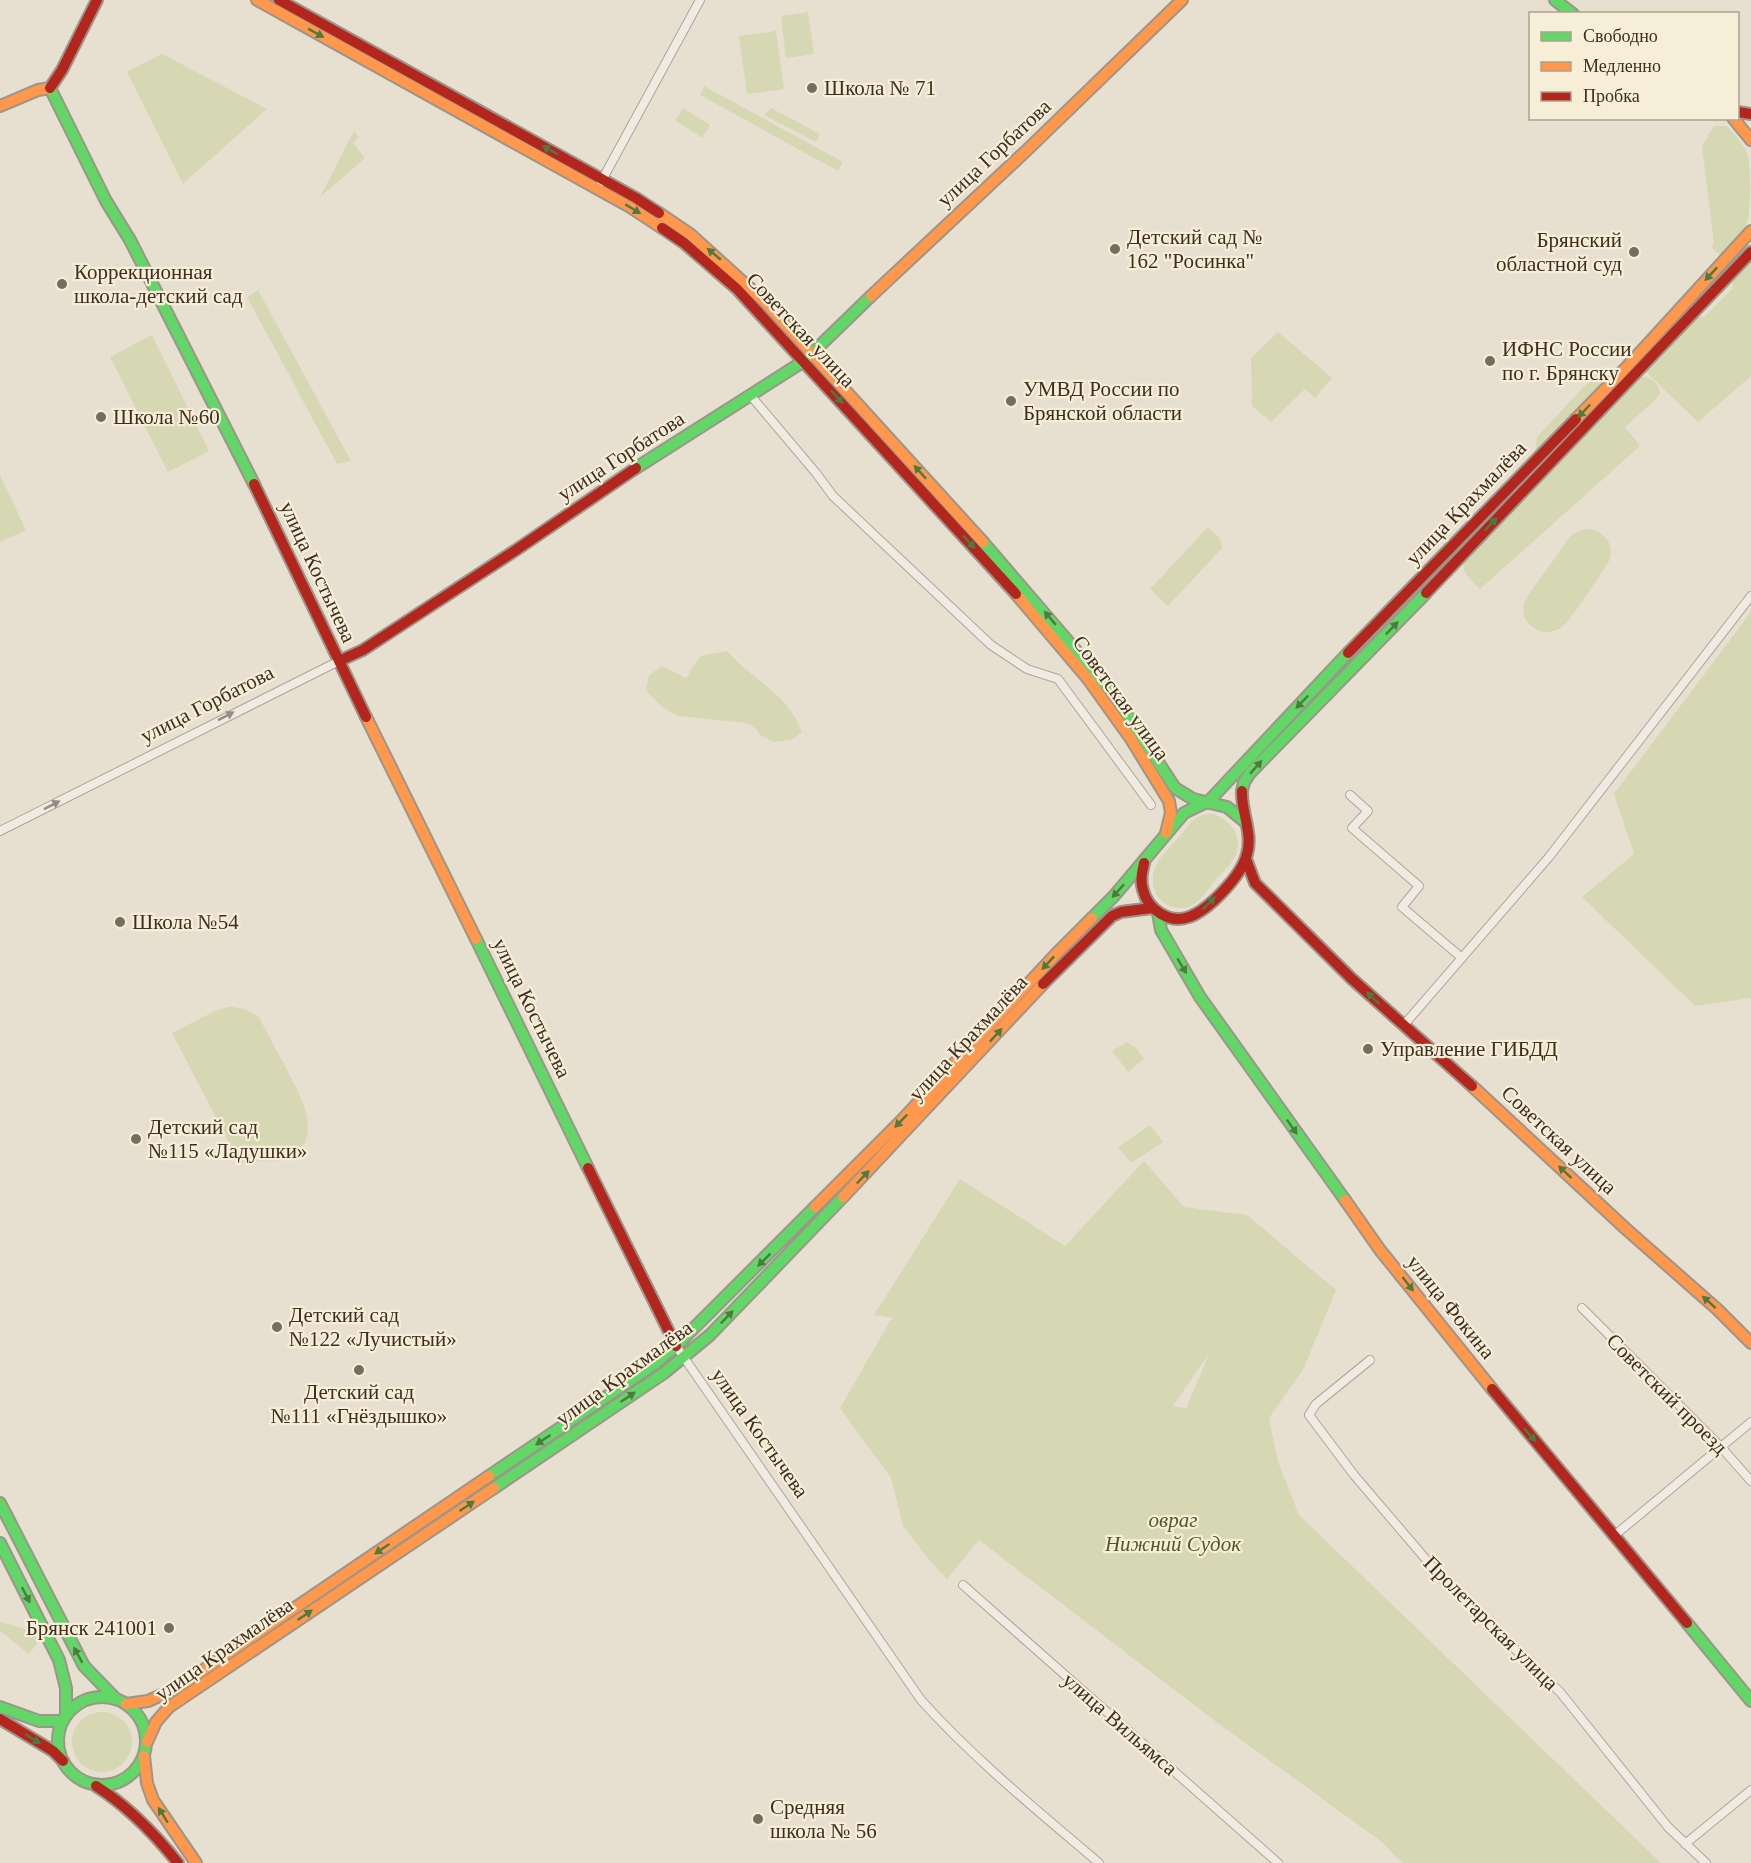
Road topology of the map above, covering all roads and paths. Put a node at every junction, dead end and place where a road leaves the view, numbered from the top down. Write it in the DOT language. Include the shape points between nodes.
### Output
graph roads {
  1 [pos="97,0"];
  2 [pos="257,0"];
  3 [pos="279,0"];
  4 [pos="700,0"];
  5 [pos="1182,0"];
  6 [pos="1555,0"];
  7 [pos="1570,12"];
  8 [pos="50,88"];
  9 [pos="0,106"];
  10 [pos="1735,120"];
  11 [pos="1751,140"];
  12 [pos="600,184"];
  13 [pos="1751,231"];
  14 [pos="1751,252"];
  15 [pos="808,357"];
  16 [pos="751,396"];
  17 [pos="1751,596"];
  18 [pos="339,661"];
  19 [pos="1350,795"];
  20 [pos="1209,801"];
  21 [pos="1151,805"];
  22 [pos="1244,821"];
  23 [pos="0,831"];
  24 [pos="1165,836"];
  25 [pos="1246,859"];
  26 [pos="1146,860"];
  27 [pos="1155,910"];
  28 [pos="1462,958"];
  29 [pos="1403,1026"];
  30 [pos="1582,1308"];
  31 [pos="1751,1343"];
  32 [pos="676,1346"];
  33 [pos="684,1357"];
  34 [pos="1370,1360"];
  35 [pos="1751,1422"];
  36 [pos="1721,1447"];
  37 [pos="1751,1481"];
  38 [pos="0,1503"];
  39 [pos="1616,1535"];
  40 [pos="0,1543"];
  41 [pos="963,1585"];
  42 [pos="1751,1701"];
  43 [pos="121,1702"];
  44 [pos="0,1707"];
  45 [pos="0,1719"];
  46 [pos="65,1719"];
  47 [pos="147,1742"];
  48 [pos="144,1756"];
  49 [pos="64,1762"];
  50 [pos="92,1784"];
  51 [pos="1751,1790"];
  52 [pos="1685,1844"];
  53 [pos="178,1863"];
  54 [pos="196,1863"];
  55 [pos="1099,1863"];
  56 [pos="1278,1863"];
  57 [pos="1706,1863"];
  1 -- 8 [label="main road"];
  2 -- 12 [label="main road, Советская улица, one-way"];
  12 -- 3 [label="main road, Советская улица, one-way"];
  4 -- 12 [label="street"];
  5 -- 15 [label="main road, улица Горбатова"];
  6 -- 7 [label="main road"];
  8 -- 9 [label="main road"];
  8 -- 18 [label="main road, улица Костычева" via="175,326"];
  10 -- 11 [label="main road"];
  12 -- 15 [label="main road, Советская улица" via="706,261"];
  13 -- 20 [label="main road, улица Крахмалёва, one-way" via="1625,369"];
  22 -- 14 [label="main road, one-way" via="1242,787 1250,772"];
  15 -- 16 [label="main road, улица Горбатова"];
  20 -- 15 [label="main road, Советская улица, one-way" via="1187,797 1175,788 1097,673 982,540"];
  15 -- 24 [label="main road, Советская улица, one-way" via="1088,680 1169,801 1172,813"];
  16 -- 18 [label="main road, улица Горбатова" via="658,453 363,650"];
  16 -- 21 [label="street" via="833,496 991,645 1027,669 1058,679"];
  17 -- 28 [label="street" via="1549,857"];
  23 -- 18 [label="street, улица Горбатова, one-way"];
  18 -- 32 [label="main road, улица Костычева"];
  19 -- 28 [label="street" via="1368,811 1352,828 1419,886 1402,907"];
  20 -- 22 [label="main road" via="1222,803"];
  20 -- 24 [label="main road" via="1185,813"];
  22 -- 25 [label="main road"];
  24 -- 26 [label="main road"];
  27 -- 25 [label="main road, one-way" via="1177,919 1197,914 1231,881"];
  29 -- 25 [label="main road, Советская улица, one-way" via="1255,882"];
  26 -- 27 [label="main road" via="1141,887 1144,899"];
  26 -- 32 [label="main road, улица Крахмалёва, one-way" via="902,1120"];
  33 -- 27 [label="main road, улица Крахмалёва, one-way" via="775,1269 1112,916"];
  27 -- 39 [label="main road, улица Фокина, one-way" via="1167,941 1200,997 1380,1250 1530,1436"];
  28 -- 29 [label="street"];
  31 -- 29 [label="main road, Советская улица, one-way"];
  30 -- 36 [label="street, Советский проезд"];
  32 -- 33 [label="street, улица Костычева"];
  32 -- 43 [label="main road, улица Крахмалёва, one-way" via="177,1688 148,1701"];
  47 -- 33 [label="main road, улица Крахмалёва, one-way" via="156,1722 169,1707"];
  33 -- 55 [label="street, улица Костычева" via="921,1700 997,1775"];
  34 -- 52 [label="street, Пролетарская улица" via="1316,1404 1310,1415 1354,1475 1447,1584 1560,1692"];
  35 -- 36 [label="street"];
  36 -- 37 [label="street, Советский проезд"];
  36 -- 39 [label="street"];
  43 -- 38 [label="main road, one-way" via="84,1666"];
  39 -- 42 [label="main road, улица Фокина"];
  40 -- 46 [label="main road, one-way" via="59,1660 68,1700"];
  41 -- 56 [label="street, улица Вильямса"];
  43 -- 46 [label="main road" via="102,1697 88,1700 76,1706"];
  43 -- 47 [label="main road" via="137,1714"];
  44 -- 46 [label="main road" via="39,1721"];
  45 -- 49 [label="main road, one-way"];
  46 -- 49 [label="main road" via="58,1742"];
  47 -- 48 [label="main road"];
  48 -- 50 [label="main road" via="133,1772 117,1783"];
  54 -- 48 [label="main road, one-way" via="153,1800"];
  49 -- 50 [label="main road" via="75,1776"];
  50 -- 53 [label="main road" via="135,1813"];
  51 -- 52 [label="street"];
  52 -- 57 [label="street, Пролетарская улица"];
}
